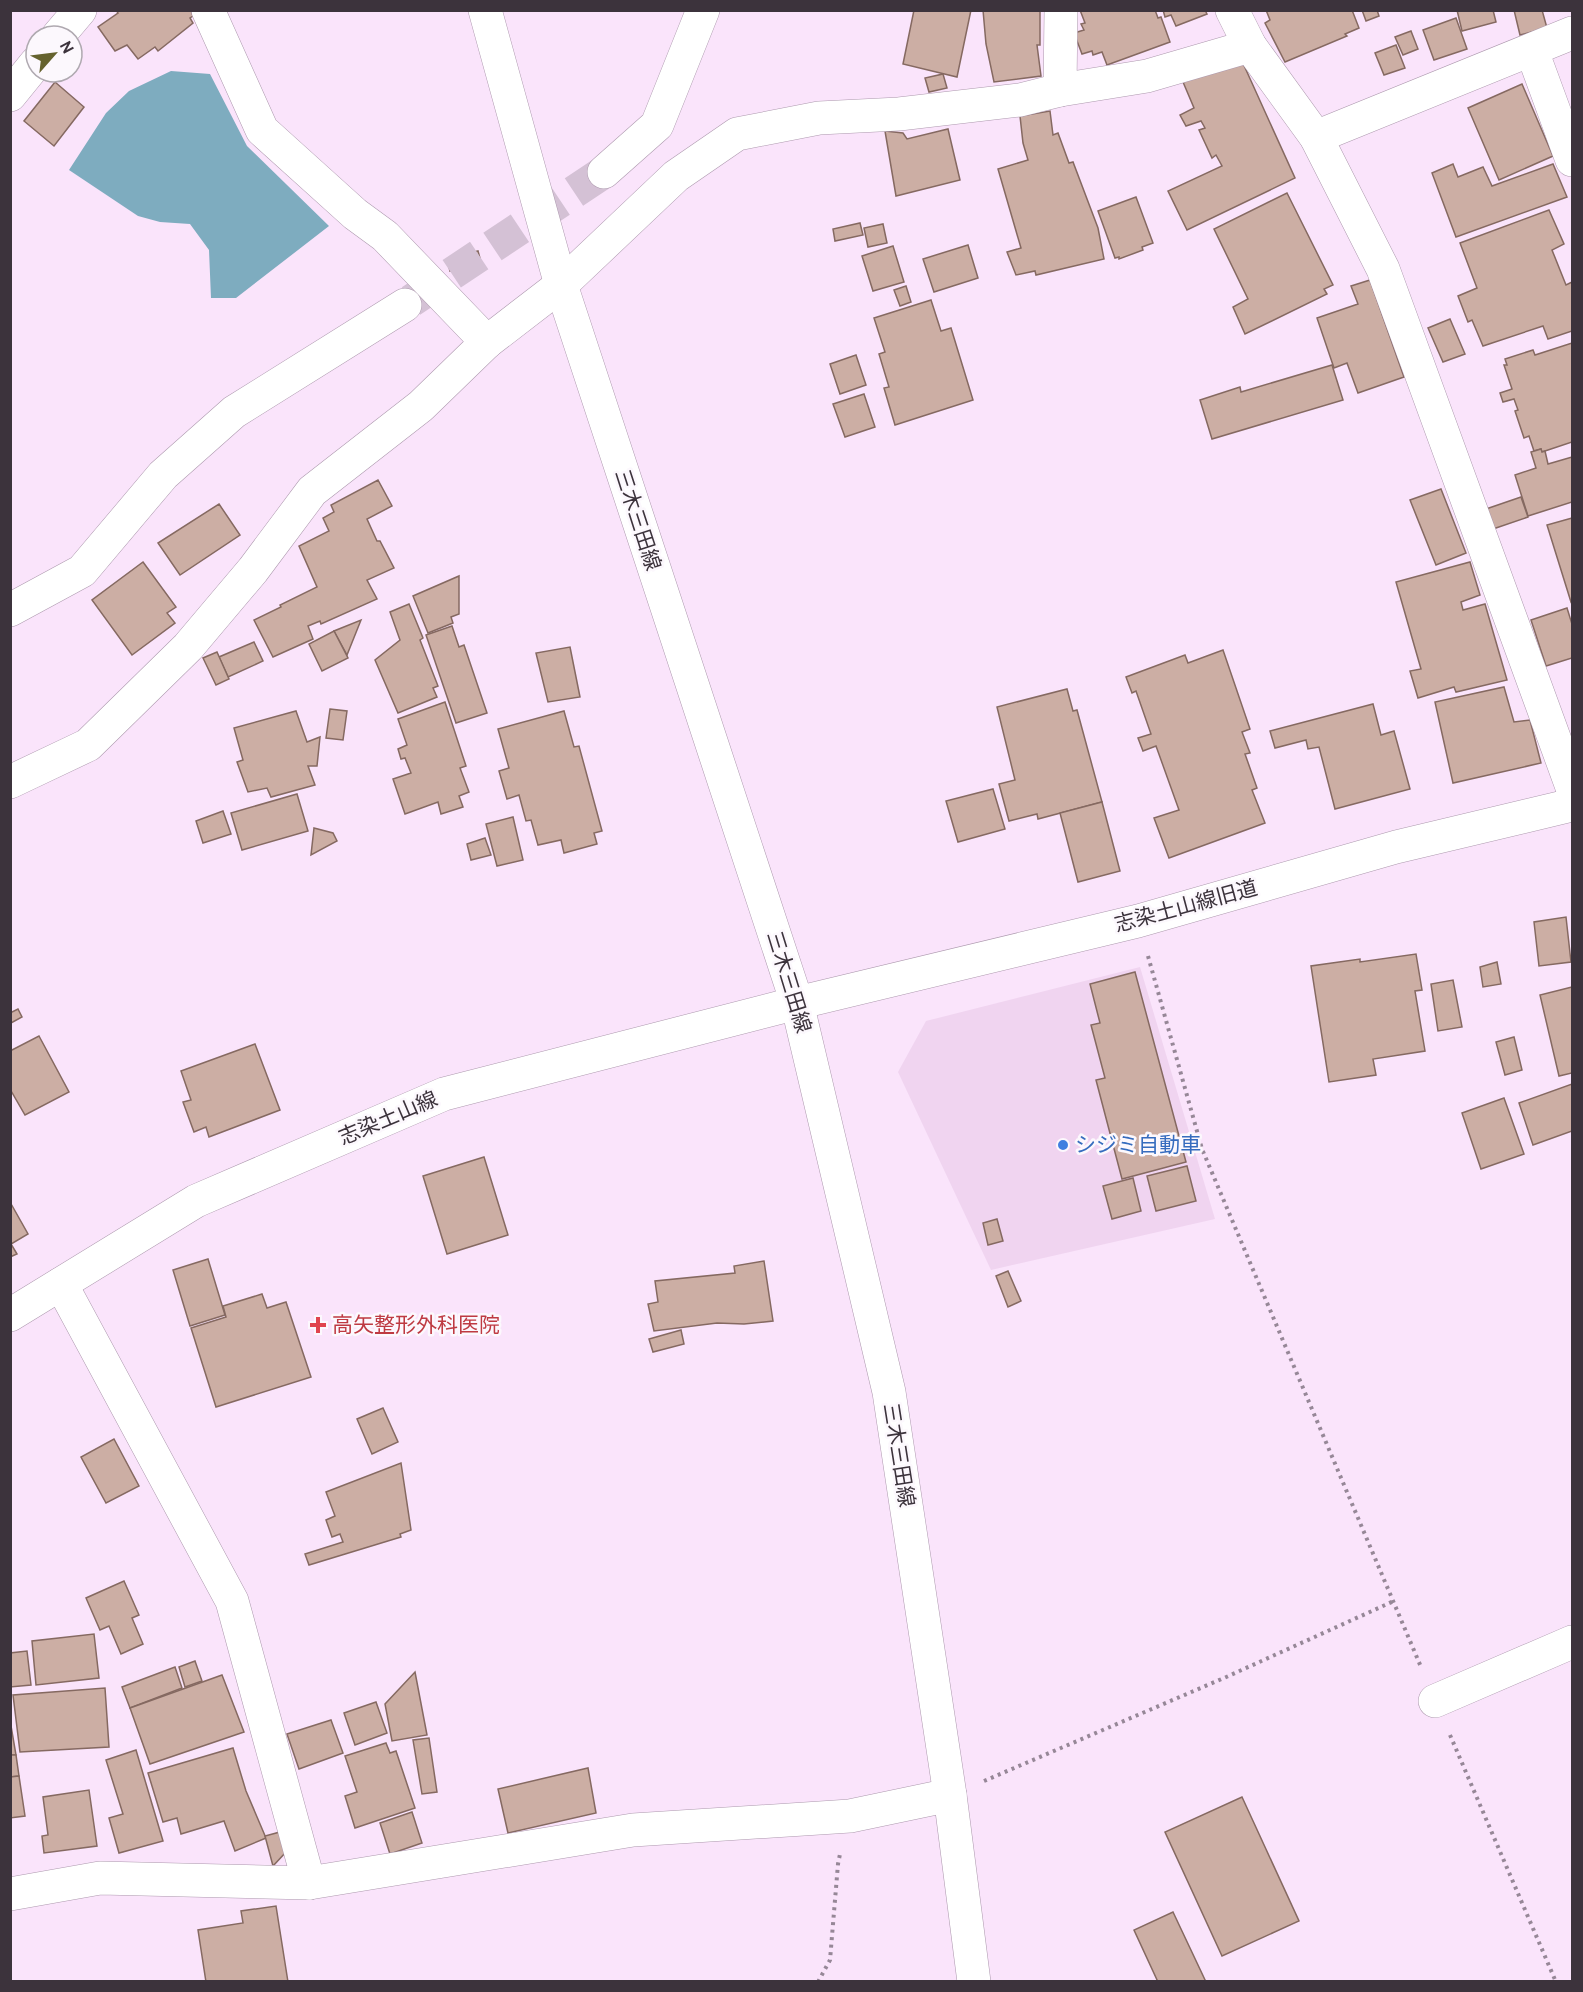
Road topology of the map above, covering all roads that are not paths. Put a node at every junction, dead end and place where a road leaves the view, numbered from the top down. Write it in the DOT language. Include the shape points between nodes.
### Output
graph roads {
  1 [pos="80,10"];
  2 [pos="208,10"];
  3 [pos="485,10"];
  4 [pos="704,10"];
  5 [pos="1060,10"];
  6 [pos="1232,10"];
  7 [pos="68,24"];
  8 [pos="1572,33"];
  9 [pos="1250,46"];
  10 [pos="1532,51"];
  11 [pos="24,78"];
  12 [pos="1060,90"];
  13 [pos="10,95"];
  14 [pos="1316,137"];
  15 [pos="1572,160"];
  16 [pos="604,172"];
  17 [pos="561,285"];
  18 [pos="405,305"];
  19 [pos="487,342"];
  20 [pos="10,610"];
  21 [pos="10,783"];
  22 [pos="1572,787"];
  23 [pos="1572,805"];
  24 [pos="797,1003"];
  25 [pos="62,1284"];
  26 [pos="10,1315"];
  27 [pos="1572,1642"];
  28 [pos="1435,1701"];
  29 [pos="950,1795"];
  30 [pos="309,1883"];
  31 [pos="10,1894"];
  32 [pos="974,1982"];
  1 -- 7 [label="street"];
  2 -- 19 [label="street" via="261,130 385,236"];
  3 -- 17 [label="street, 三木三田線"];
  4 -- 16 [label="street" via="657,125"];
  5 -- 12 [label="street"];
  6 -- 9 [label="street"];
  8 -- 10 [label="street"];
  9 -- 12 [label="street" via="1147,76"];
  9 -- 14 [label="street"];
  10 -- 14 [label="street"];
  10 -- 15 [label="street"];
  11 -- 13 [label="street"];
  12 -- 17 [label="street" via="1020,100 899,114 819,118 737,134 676,176"];
  14 -- 22 [label="street" via="1383,269"];
  17 -- 19 [label="street"];
  17 -- 24 [label="street, 三木三田線"];
  18 -- 20 [label="street" via="234,412 163,476 82,571"];
  19 -- 21 [label="street" via="421,406 312,491 254,570 188,647 88,745"];
  23 -- 24 [label="street, 志染土山線旧道" via="1396,847 1138,921"];
  24 -- 25 [label="street, 志染土山線" via="444,1094 196,1201"];
  24 -- 29 [label="street, 三木三田線" via="889,1392"];
  25 -- 26 [label="street, 志染土山線"];
  25 -- 30 [label="street" via="232,1601"];
  27 -- 28 [label="street"];
  29 -- 30 [label="street" via="850,1816 633,1830"];
  29 -- 32 [label="street, 三木三田線"];
  30 -- 31 [label="street" via="100,1878"];
}
